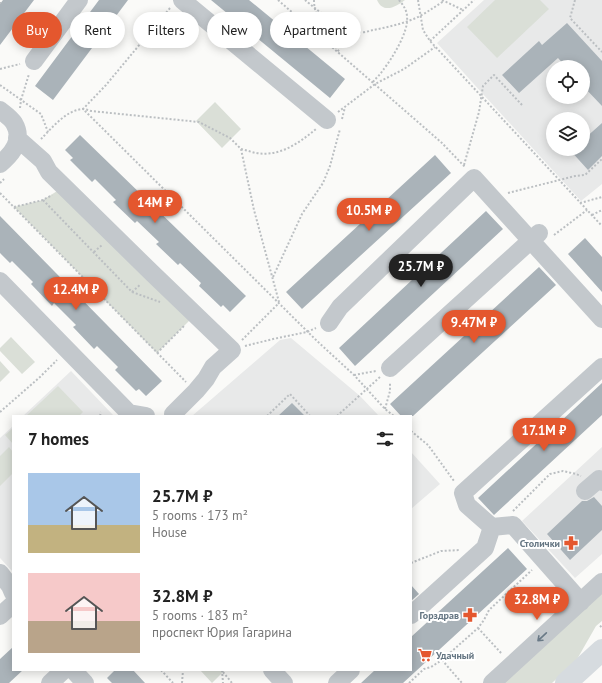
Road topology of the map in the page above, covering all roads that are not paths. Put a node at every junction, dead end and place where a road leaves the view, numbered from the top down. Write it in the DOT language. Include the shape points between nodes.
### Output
graph roads {
  1 [pos="79,0"];
  2 [pos="177,3"];
  3 [pos="34,61"];
  4 [pos="0,110"];
  5 [pos="327,120"];
  6 [pos="18,138"];
  7 [pos="0,164"];
  8 [pos="535,236"];
  9 [pos="0,281"];
  10 [pos="602,319"];
  11 [pos="329,323"];
  12 [pos="602,367"];
  13 [pos="390,368"];
  14 [pos="140,415"];
  15 [pos="168,415"];
  16 [pos="492,527"];
  17 [pos="0,573"];
  18 [pos="602,582"];
  19 [pos="12,591"];
  20 [pos="581,602"];
  21 [pos="12,605"];
  22 [pos="412,615"];
  23 [pos="0,616"];
  24 [pos="602,650"];
  25 [pos="602,668"];
  26 [pos="63,671"];
  27 [pos="75,671"];
  28 [pos="273,671"];
  29 [pos="50,683"];
  30 [pos="85,683"];
  31 [pos="284,683"];
  32 [pos="492,683"];
  33 [pos="566,683"];
  34 [pos="585,683"];
  1 -- 3 [label="street"];
  2 -- 5 [label="street"];
  4 -- 6 [label="street" via="14,123"];
  6 -- 7 [label="street" via="10,156"];
  6 -- 15 [label="street" via="43,161 49,172 232,350 213,367 196,391"];
  8 -- 10 [label="street"];
  8 -- 11 [label="street" via="491,198 469,172 340,307"];
  8 -- 13 [label="street"];
  9 -- 14 [label="street" via="129,413"];
  12 -- 16 [label="street" via="463,493 467,505"];
  16 -- 20 [label="street" via="513,525"];
  16 -- 22 [label="street" via="485,548"];
  17 -- 19 [label="street"];
  18 -- 20 [label="street"];
  20 -- 32 [label="street, one-way"];
  21 -- 23 [label="street"];
  24 -- 33 [label="main road"];
  25 -- 34 [label="main road"];
  26 -- 29 [label="street"];
  27 -- 30 [label="street"];
  28 -- 31 [label="street"];
}
